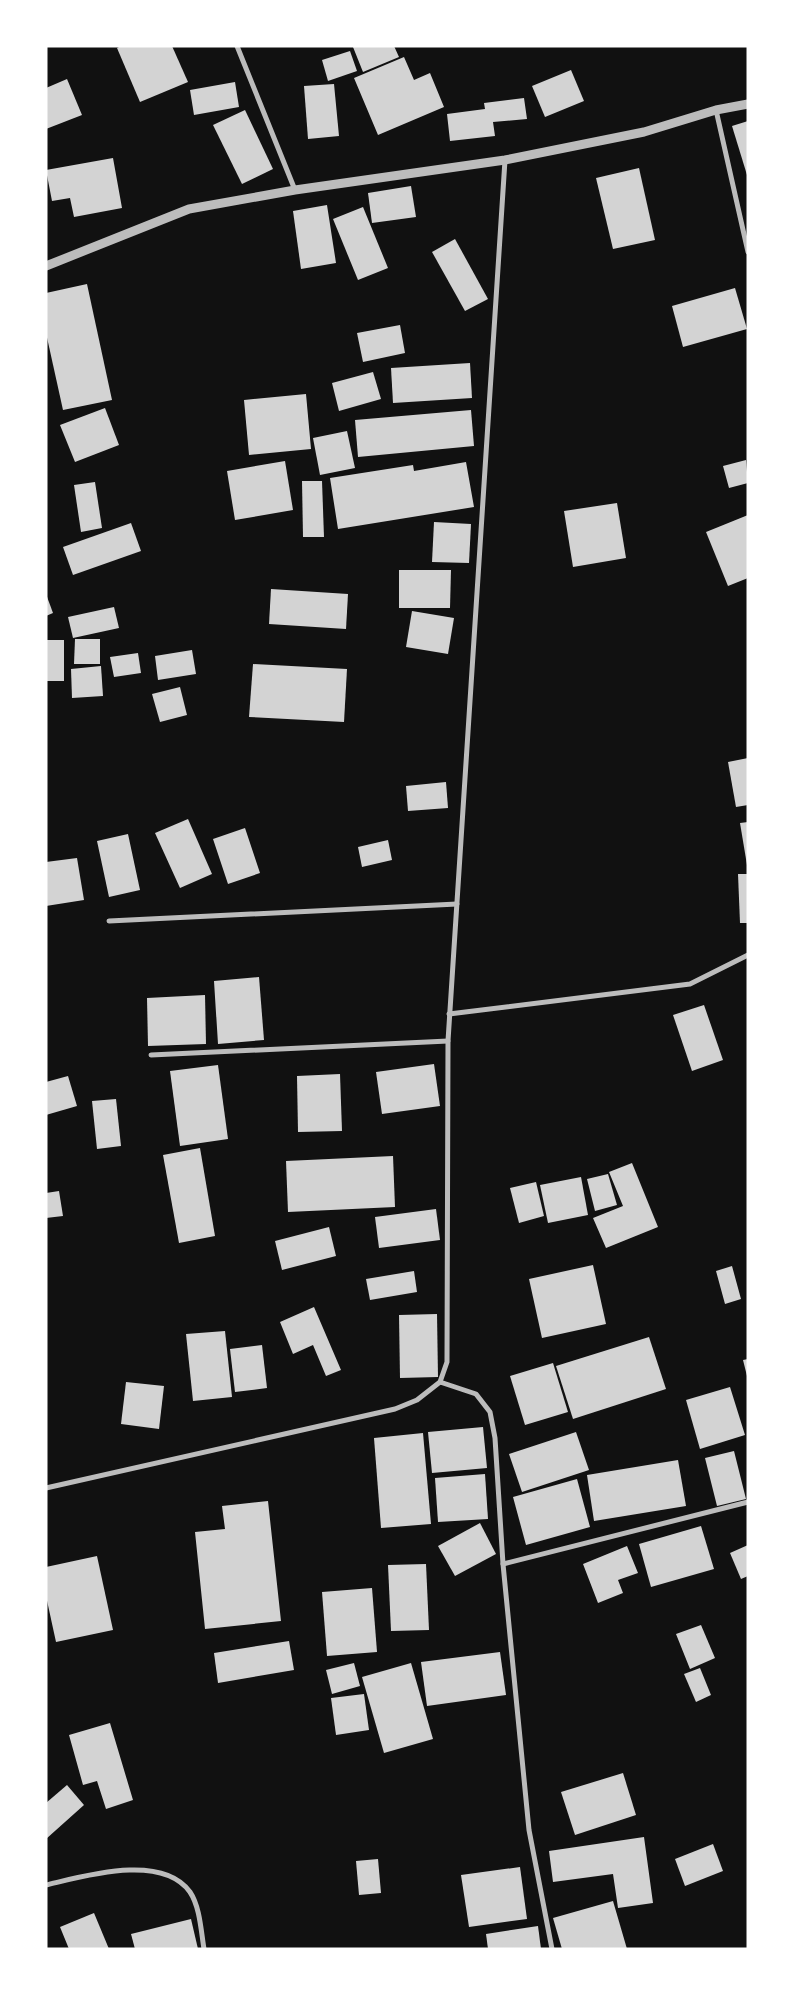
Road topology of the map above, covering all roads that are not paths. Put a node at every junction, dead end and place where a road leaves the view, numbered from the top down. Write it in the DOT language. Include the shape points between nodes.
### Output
graph roads {
  1 [pos="237,46"];
  2 [pos="748,104"];
  3 [pos="716,110"];
  4 [pos="505,160"];
  5 [pos="294,190"];
  6 [pos="748,252"];
  7 [pos="46,266"];
  8 [pos="456,904"];
  9 [pos="109,921"];
  10 [pos="748,955"];
  11 [pos="449,1014"];
  12 [pos="448,1041"];
  13 [pos="151,1055"];
  14 [pos="440,1382"];
  15 [pos="46,1488"];
  16 [pos="748,1502"];
  17 [pos="504,1564"];
  18 [pos="46,1885"];
  19 [pos="204,1949"];
  20 [pos="552,1949"];
  1 -- 5 [label="street"];
  2 -- 3 [label="street"];
  3 -- 4 [label="street" via="644,132"];
  3 -- 6 [label="street"];
  4 -- 5 [label="street"];
  4 -- 8 [label="street"];
  5 -- 7 [label="street" via="189,209"];
  8 -- 9 [label="street"];
  8 -- 11 [label="street"];
  10 -- 11 [label="street" via="690,984"];
  11 -- 12 [label="street"];
  12 -- 13 [label="street"];
  12 -- 14 [label="street" via="447,1362"];
  14 -- 15 [label="street" via="417,1400 395,1410"];
  14 -- 17 [label="street" via="476,1394 490,1412 495,1438"];
  16 -- 17 [label="street"];
  17 -- 20 [label="street" via="529,1830"];
  18 -- 19 [label="street" via="97,1873 140,1870 161,1873 178,1880 190,1893"];
}
